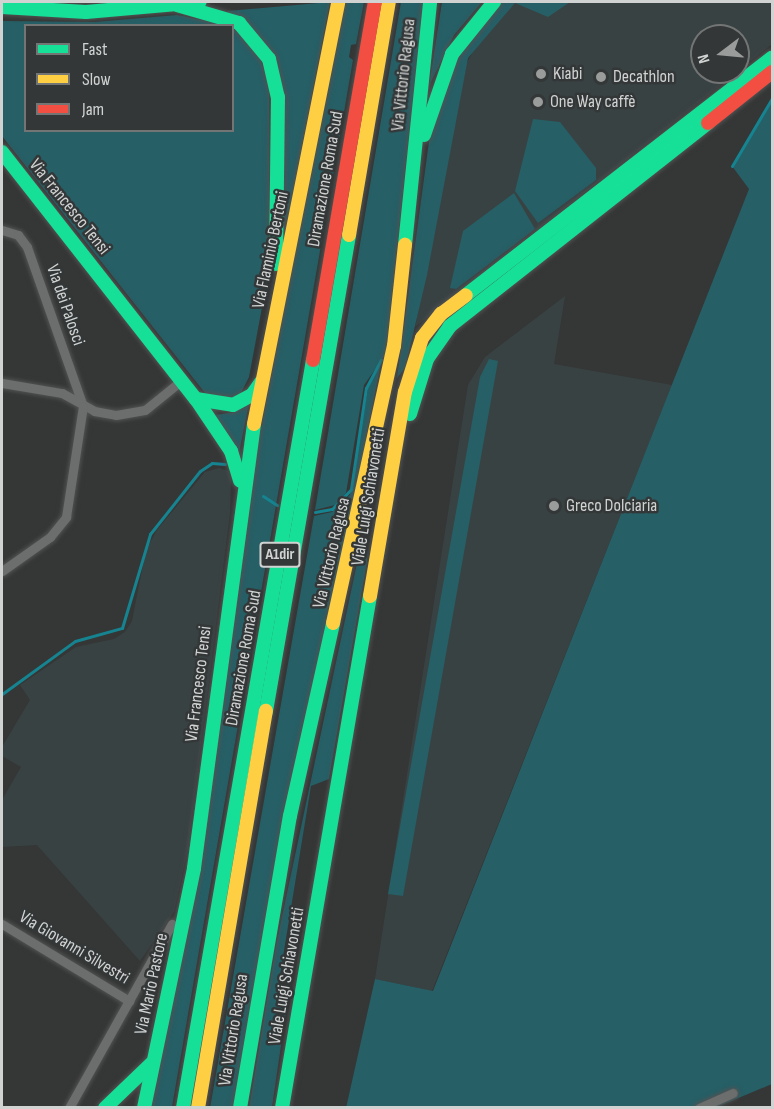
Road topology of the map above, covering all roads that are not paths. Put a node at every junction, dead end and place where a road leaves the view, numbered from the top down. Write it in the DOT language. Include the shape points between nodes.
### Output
graph roads {
  1 [pos="21,2"];
  2 [pos="200,2"];
  3 [pos="338,2"];
  4 [pos="375,2"];
  5 [pos="389,2"];
  6 [pos="430,2"];
  7 [pos="494,2"];
  8 [pos="177,5"];
  9 [pos="2,7"];
  10 [pos="46,9"];
  11 [pos="772,58"];
  12 [pos="772,72"];
  13 [pos="2,152"];
  14 [pos="411,186"];
  15 [pos="2,230"];
  16 [pos="441,314"];
  17 [pos="269,348"];
  18 [pos="432,349"];
  19 [pos="264,374"];
  20 [pos="182,380"];
  21 [pos="2,383"];
  22 [pos="196,399"];
  23 [pos="83,406"];
  24 [pos="240,506"];
  25 [pos="2,571"];
  26 [pos="194,867"];
  27 [pos="2,924"];
  28 [pos="172,924"];
  29 [pos="129,1001"];
  30 [pos="155,1059"];
  31 [pos="733,1093"];
  32 [pos="69,1107"];
  33 [pos="106,1107"];
  34 [pos="116,1107"];
  35 [pos="144,1107"];
  36 [pos="183,1107"];
  37 [pos="198,1107"];
  38 [pos="240,1107"];
  39 [pos="282,1107"];
  40 [pos="290,1107"];
  41 [pos="699,1107"];
  1 -- 10 [label="main road"];
  2 -- 8 [label="main road"];
  3 -- 17 [label="main road, Via Flaminio Bertoni"];
  4 -- 36 [label="main road, Diramazione Roma Sud / A1dir"];
  5 -- 37 [label="main road, Diramazione Roma Sud / A1dir"];
  6 -- 14 [label="main road, Via Vittorio Ragusa"];
  7 -- 14 [label="main road" via="464,34 446,65"];
  8 -- 10 [label="main road" via="86,12"];
  8 -- 17 [label="main road" via="220,14 244,26 261,43 274,74 278,247"];
  9 -- 10 [label="main road"];
  11 -- 16 [label="main road, Viale Luigi Schiavonetti"];
  12 -- 18 [label="main road, Viale Luigi Schiavonetti" via="454,322"];
  13 -- 20 [label="main road, Via Francesco Tensi"];
  14 -- 38 [label="main road, Via Vittorio Ragusa" via="398,323 383,412 290,816"];
  15 -- 23 [label="street, Via dei Palosci" via="18,235 27,247"];
  16 -- 18 [label="street"];
  16 -- 39 [label="main road, Viale Luigi Schiavonetti" via="423,338 405,392"];
  17 -- 19 [label="main road, Via Flaminio Bertoni"];
  18 -- 40 [label="main road, Viale Luigi Schiavonetti" via="413,400"];
  19 -- 22 [label="main road" via="255,391 238,403 221,406"];
  19 -- 24 [label="main road, Via Flaminio Bertoni"];
  20 -- 22 [label="main road, Via Francesco Tensi"];
  20 -- 23 [label="street" via="135,414 103,414"];
  21 -- 23 [label="street" via="65,394"];
  22 -- 24 [label="main road, Via Francesco Tensi" via="234,457"];
  23 -- 25 [label="street" via="66,517 50,537"];
  24 -- 26 [label="main road, Via Francesco Tensi"];
  26 -- 30 [label="main road, Via Mario Pastore"];
  27 -- 29 [label="street, Via Giovanni Silvestri"];
  28 -- 29 [label="street"];
  29 -- 32 [label="street"];
  30 -- 33 [label="main road"];
  30 -- 35 [label="main road, Via Mario Pastore"];
  31 -- 41 [label="street"];
  33 -- 34 [label="main road"];
}
